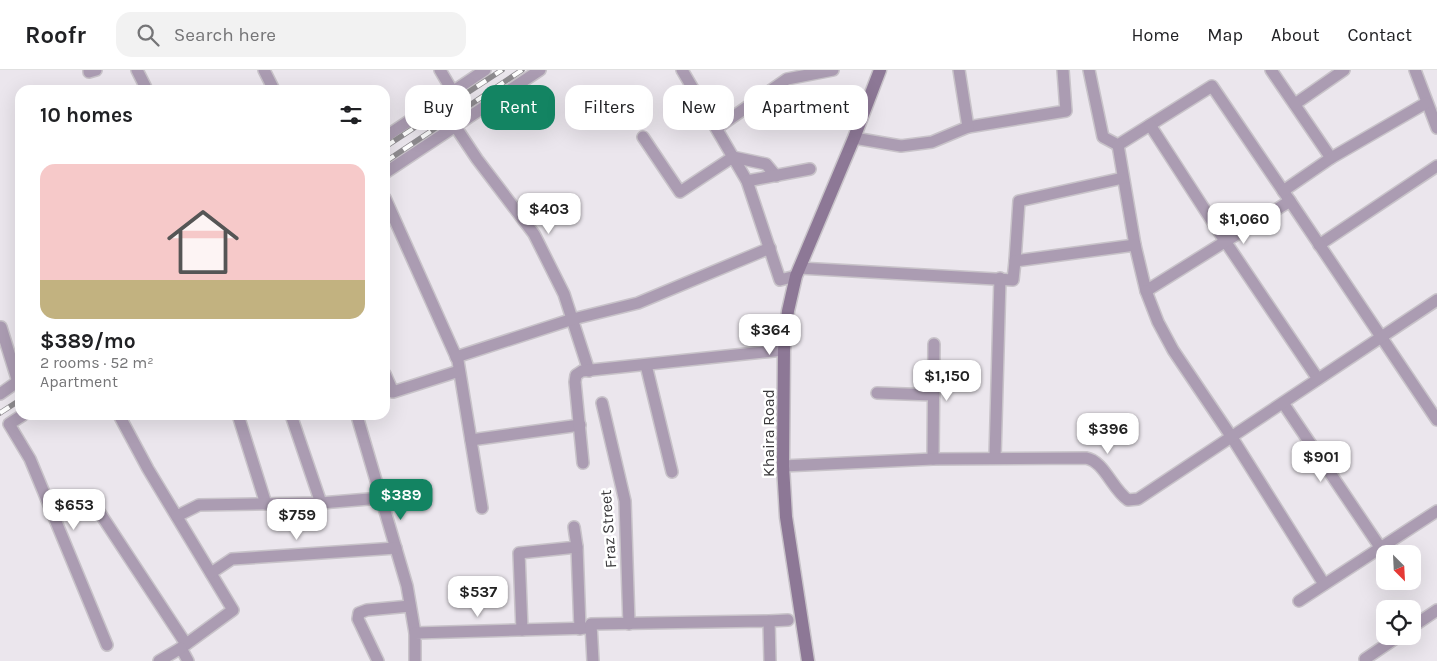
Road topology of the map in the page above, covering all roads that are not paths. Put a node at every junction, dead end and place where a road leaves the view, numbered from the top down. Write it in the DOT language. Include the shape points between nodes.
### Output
graph roads {
  1 [pos="89,70"];
  2 [pos="96,70"];
  3 [pos="137,70"];
  4 [pos="264,70"];
  5 [pos="440,70"];
  6 [pos="485,70"];
  7 [pos="540,70"];
  8 [pos="682,70"];
  9 [pos="833,70"];
  10 [pos="880,70"];
  11 [pos="959,70"];
  12 [pos="1063,70"];
  13 [pos="1089,70"];
  14 [pos="1271,70"];
  15 [pos="1344,70"];
  16 [pos="1416,70"];
  17 [pos="144,85"];
  18 [pos="272,85"];
  19 [pos="449,85"];
  20 [pos="463,85"];
  21 [pos="691,85"];
  22 [pos="1294,104"];
  23 [pos="1426,104"];
  24 [pos="471,115"];
  25 [pos="734,116"];
  26 [pos="405,124"];
  27 [pos="1150,125"];
  28 [pos="968,127"];
  29 [pos="1437,128"];
  30 [pos="449,130"];
  31 [pos="458,130"];
  32 [pos="717,130"];
  33 [pos="390,134"];
  34 [pos="643,137"];
  35 [pos="854,138"];
  36 [pos="1118,145"];
  37 [pos="733,157"];
  38 [pos="1331,158"];
  39 [pos="1437,166"];
  40 [pos="810,168"];
  41 [pos="390,170"];
  42 [pos="776,176"];
  43 [pos="1123,178"];
  44 [pos="747,181"];
  45 [pos="1283,191"];
  46 [pos="1290,201"];
  47 [pos="390,209"];
  48 [pos="1225,242"];
  49 [pos="1135,244"];
  50 [pos="1318,245"];
  51 [pos="770,248"];
  52 [pos="1015,261"];
  53 [pos="797,272"];
  54 [pos="1000,278"];
  55 [pos="1146,290"];
  56 [pos="1437,300"];
  57 [pos="573,319"];
  58 [pos="1,327"];
  59 [pos="1381,337"];
  60 [pos="934,344"];
  61 [pos="784,350"];
  62 [pos="456,357"];
  63 [pos="646,365"];
  64 [pos="15,369"];
  65 [pos="459,371"];
  66 [pos="589,371"];
  67 [pos="1318,379"];
  68 [pos="15,384"];
  69 [pos="390,387"];
  70 [pos="0,394"];
  71 [pos="877,394"];
  72 [pos="934,395"];
  73 [pos="602,403"];
  74 [pos="1283,403"];
  75 [pos="15,420"];
  76 [pos="122,420"];
  77 [pos="240,420"];
  78 [pos="293,420"];
  79 [pos="358,420"];
  80 [pos="1437,420"];
  81 [pos="580,425"];
  82 [pos="4,427"];
  83 [pos="1231,436"];
  84 [pos="470,440"];
  85 [pos="996,457"];
  86 [pos="933,459"];
  87 [pos="583,463"];
  88 [pos="783,466"];
  89 [pos="672,472"];
  90 [pos="381,498"];
  91 [pos="321,503"];
  92 [pos="94,504"];
  93 [pos="266,504"];
  94 [pos="482,508"];
  95 [pos="1437,511"];
  96 [pos="177,516"];
  97 [pos="574,527"];
  98 [pos="1379,545"];
  99 [pos="1383,545"];
  100 [pos="577,547"];
  101 [pos="396,548"];
  102 [pos="1376,550"];
  103 [pos="210,573"];
  104 [pos="1324,584"];
  105 [pos="1299,601"];
  106 [pos="410,606"];
  107 [pos="1437,610"];
  108 [pos="788,620"];
  109 [pos="769,621"];
  110 [pos="1421,621"];
  111 [pos="629,624"];
  112 [pos="586,628"];
  113 [pos="522,630"];
  114 [pos="414,633"];
  115 [pos="107,645"];
  116 [pos="1386,645"];
  117 [pos="183,646"];
  118 [pos="1365,659"];
  119 [pos="159,661"];
  120 [pos="188,661"];
  121 [pos="378,661"];
  122 [pos="415,661"];
  123 [pos="593,661"];
  124 [pos="770,661"];
  125 [pos="808,661"];
  1 -- 2 [label="street"];
  3 -- 17 [label="street"];
  4 -- 18 [label="street"];
  5 -- 19 [label="street"];
  6 -- 20 [label="street"];
  7 -- 24 [label="street"];
  8 -- 21 [label="street"];
  9 -- 25 [label="street" via="787,79"];
  10 -- 35 [label="street, Khaira Road"];
  11 -- 28 [label="street"];
  12 -- 28 [label="street" via="1066,111"];
  13 -- 36 [label="street" via="1104,137"];
  14 -- 22 [label="street"];
  15 -- 22 [label="street"];
  16 -- 23 [label="street"];
  22 -- 38 [label="street"];
  23 -- 29 [label="street"];
  23 -- 38 [label="street"];
  26 -- 33 [label="street"];
  27 -- 36 [label="street"];
  27 -- 45 [label="street" via="1212,86"];
  27 -- 48 [label="street"];
  28 -- 35 [label="street" via="932,142 901,146"];
  30 -- 41 [label="street"];
  31 -- 57 [label="street" via="534,234"];
  32 -- 37 [label="street"];
  34 -- 37 [label="street" via="680,192"];
  35 -- 53 [label="street, Khaira Road"];
  36 -- 43 [label="street"];
  37 -- 42 [label="street" via="766,164"];
  37 -- 44 [label="street"];
  38 -- 45 [label="street"];
  39 -- 50 [label="street"];
  40 -- 42 [label="street"];
  42 -- 44 [label="street"];
  43 -- 49 [label="street"];
  43 -- 52 [label="street" via="1019,202"];
  44 -- 51 [label="street"];
  45 -- 46 [label="street"];
  46 -- 48 [label="street"];
  46 -- 50 [label="street"];
  47 -- 62 [label="street"];
  48 -- 55 [label="street"];
  48 -- 67 [label="street"];
  49 -- 52 [label="street"];
  49 -- 55 [label="street"];
  50 -- 59 [label="street"];
  51 -- 53 [label="street" via="780,280"];
  51 -- 57 [label="street" via="638,303"];
  52 -- 54 [label="street" via="1013,280"];
  53 -- 54 [label="street"];
  53 -- 61 [label="street, Khaira Road"];
  54 -- 85 [label="street"];
  55 -- 83 [label="street" via="1173,350"];
  56 -- 59 [label="street"];
  57 -- 62 [label="street"];
  57 -- 66 [label="street"];
  58 -- 64 [label="street"];
  59 -- 67 [label="street"];
  59 -- 80 [label="street"];
  60 -- 72 [label="street"];
  61 -- 63 [label="street"];
  61 -- 88 [label="street, Khaira Road"];
  62 -- 65 [label="street"];
  63 -- 66 [label="street"];
  63 -- 89 [label="street"];
  65 -- 69 [label="street" via="392,392"];
  65 -- 84 [label="street"];
  66 -- 81 [label="street" via="576,375"];
  67 -- 74 [label="street"];
  68 -- 70 [label="street"];
  71 -- 72 [label="street"];
  72 -- 86 [label="street"];
  73 -- 111 [label="street, Fraz Street" via="625,501"];
  74 -- 83 [label="street"];
  74 -- 98 [label="street"];
  75 -- 82 [label="street"];
  76 -- 96 [label="street"];
  77 -- 93 [label="street"];
  78 -- 91 [label="street"];
  79 -- 90 [label="street"];
  81 -- 84 [label="street"];
  81 -- 87 [label="street"];
  82 -- 115 [label="street" via="30,459"];
  83 -- 85 [label="street" via="1138,499 1128,500 1093,459"];
  83 -- 104 [label="street"];
  84 -- 94 [label="street"];
  85 -- 86 [label="street"];
  86 -- 88 [label="street"];
  88 -- 125 [label="street, Khaira Road" via="786,517"];
  90 -- 91 [label="street"];
  90 -- 101 [label="street"];
  91 -- 93 [label="street"];
  92 -- 117 [label="street"];
  93 -- 96 [label="street" via="199,505"];
  95 -- 99 [label="street"];
  96 -- 103 [label="street"];
  97 -- 100 [label="street"];
  100 -- 112 [label="street"];
  100 -- 113 [label="street" via="519,552"];
  101 -- 103 [label="street" via="232,559"];
  101 -- 106 [label="street"];
  102 -- 104 [label="street"];
  103 -- 117 [label="street" via="233,610"];
  104 -- 105 [label="street"];
  106 -- 114 [label="street"];
  106 -- 121 [label="street" via="367,610 360,614 358,619"];
  107 -- 110 [label="street"];
  108 -- 109 [label="street"];
  109 -- 111 [label="street"];
  109 -- 124 [label="street"];
  111 -- 112 [label="street" via="591,624"];
  112 -- 113 [label="street"];
  112 -- 123 [label="street"];
  113 -- 114 [label="street"];
  114 -- 122 [label="street"];
  116 -- 118 [label="street"];
  117 -- 119 [label="street"];
  117 -- 120 [label="street"];
}
